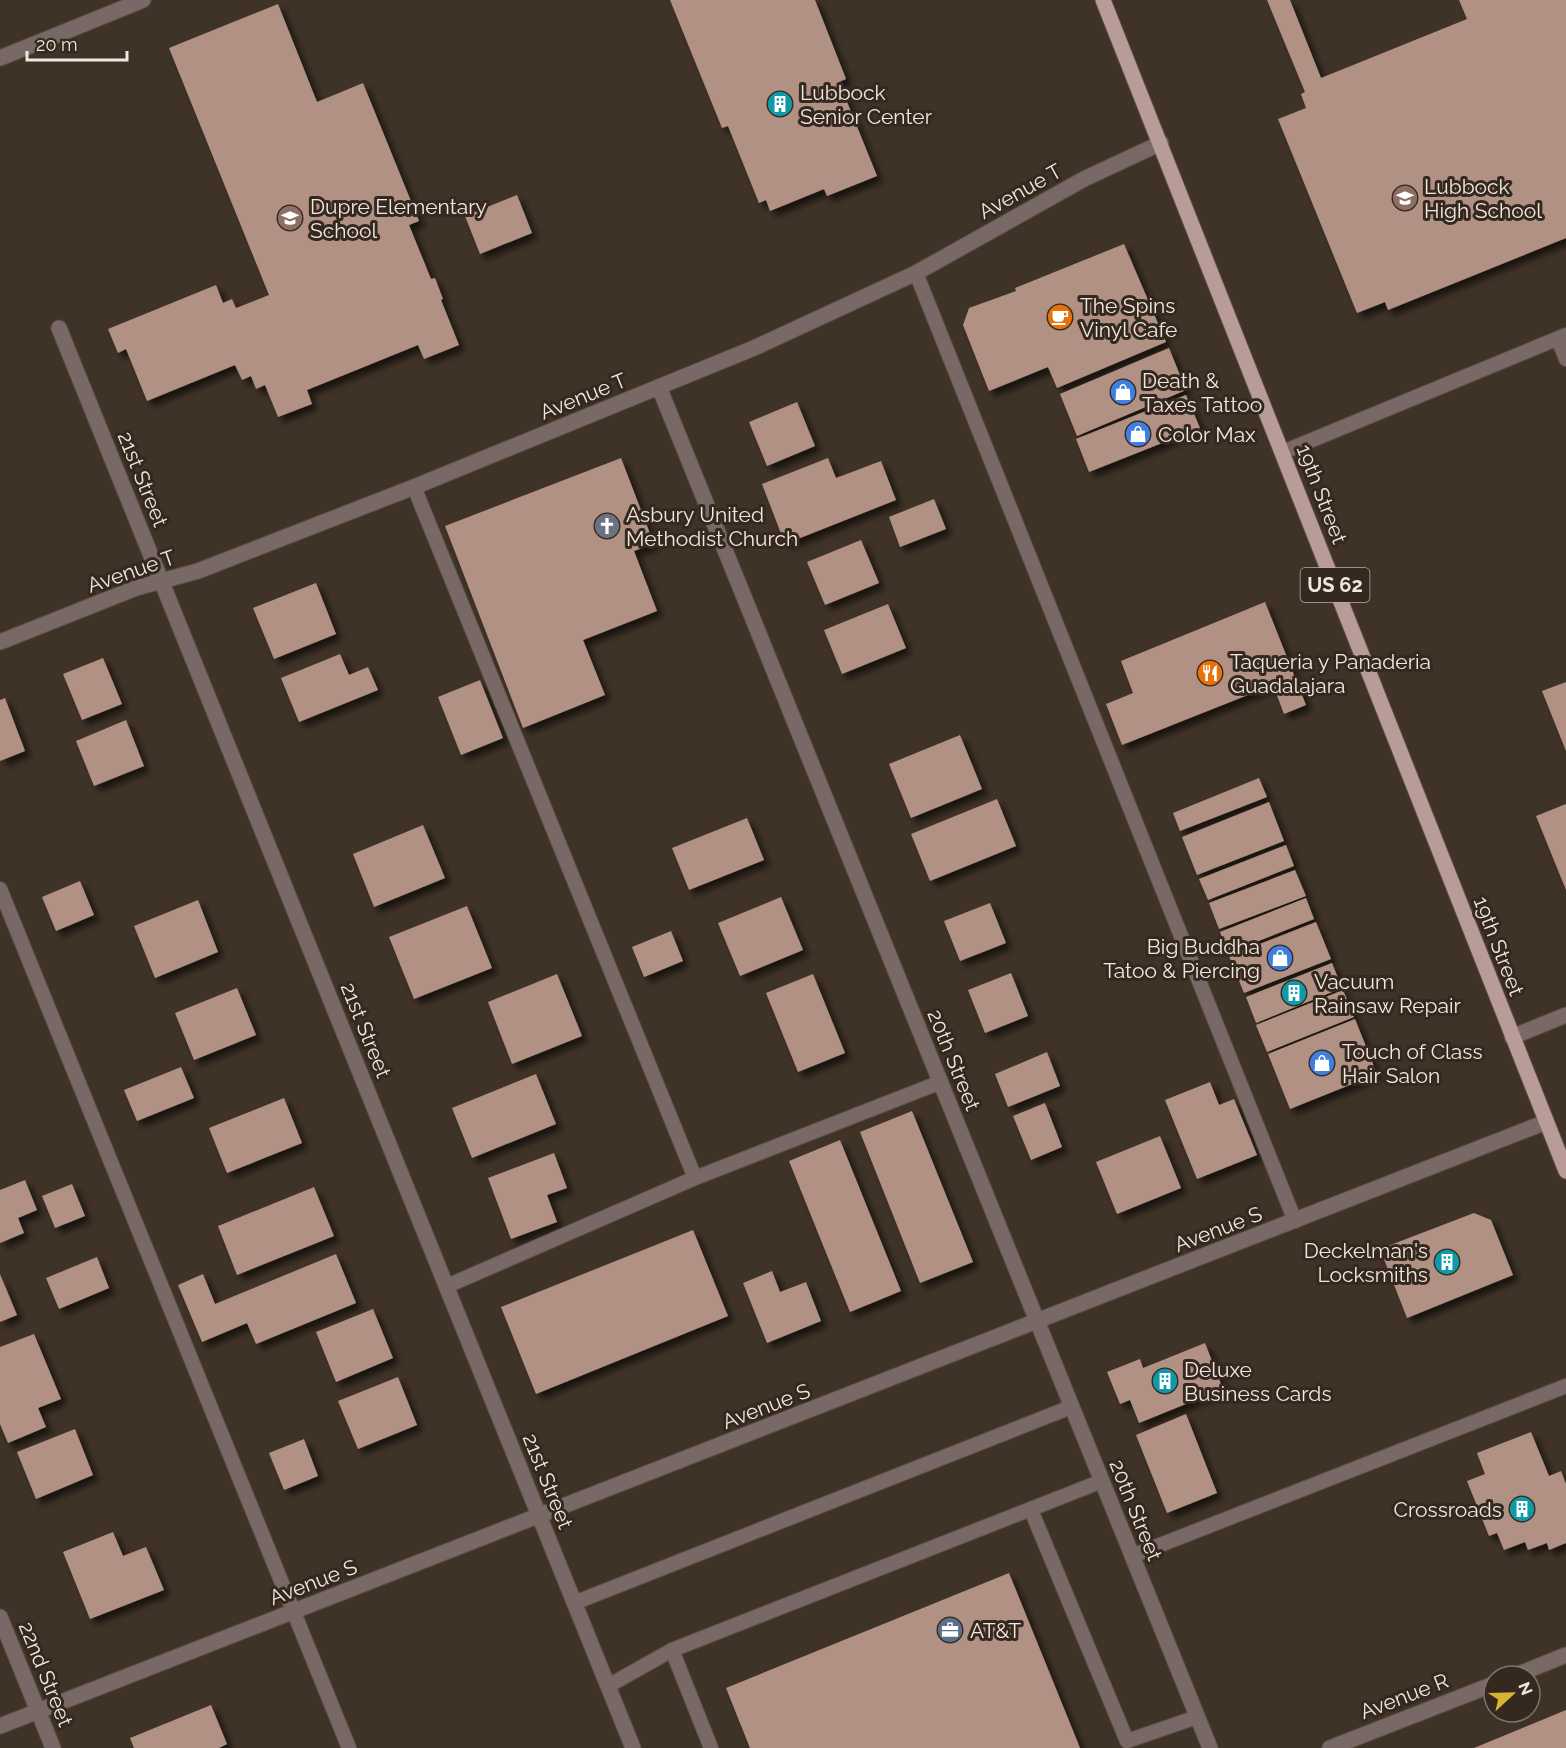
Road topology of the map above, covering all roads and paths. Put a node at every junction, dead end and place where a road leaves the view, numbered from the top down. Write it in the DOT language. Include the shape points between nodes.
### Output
graph roads {
  1 [pos="143,0"];
  2 [pos="1103,0"];
  3 [pos="0,58"];
  4 [pos="1161,143"];
  5 [pos="916,273"];
  6 [pos="59,328"];
  7 [pos="1562,337"];
  8 [pos="1566,359"];
  9 [pos="659,387"];
  10 [pos="1283,452"];
  11 [pos="414,487"];
  12 [pos="161,581"];
  13 [pos="0,642"];
  14 [pos="0,889"];
  15 [pos="1566,1015"];
  16 [pos="1512,1037"];
  17 [pos="941,1082"];
  18 [pos="1546,1122"];
  19 [pos="1566,1171"];
  20 [pos="695,1178"];
  21 [pos="1295,1221"];
  22 [pos="447,1286"];
  23 [pos="1038,1322"];
  24 [pos="1566,1386"];
  25 [pos="1071,1407"];
  26 [pos="1102,1481"];
  27 [pos="1031,1510"];
  28 [pos="540,1517"];
  29 [pos="1132,1556"];
  30 [pos="574,1603"];
  31 [pos="294,1612"];
  32 [pos="0,1617"];
  33 [pos="672,1650"];
  34 [pos="1566,1655"];
  35 [pos="1542,1665"];
  36 [pos="608,1686"];
  37 [pos="1482,1689"];
  38 [pos="38,1711"];
  39 [pos="1197,1717"];
  40 [pos="0,1726"];
  41 [pos="53,1748"];
  42 [pos="349,1748"];
  43 [pos="633,1748"];
  44 [pos="711,1748"];
  45 [pos="1210,1748"];
  46 [pos="1330,1748"];
  1 -- 3 [label="street"];
  2 -- 4 [label="main road, 19th Street / US 62"];
  4 -- 5 [label="street, Avenue T" via="1084,179"];
  4 -- 10 [label="main road, 19th Street / US 62"];
  5 -- 9 [label="street, Avenue T"];
  5 -- 21 [label="lane"];
  6 -- 12 [label="street, 21st Street"];
  7 -- 8 [label="lane"];
  7 -- 10 [label="lane"];
  9 -- 11 [label="street, Avenue T"];
  9 -- 17 [label="street, 20th Street"];
  10 -- 16 [label="main road, 19th Street / US 62"];
  11 -- 12 [label="street, Avenue T" via="198,571"];
  11 -- 20 [label="lane"];
  12 -- 13 [label="street, Avenue T"];
  12 -- 22 [label="street, 21st Street"];
  14 -- 31 [label="lane"];
  15 -- 16 [label="street"];
  16 -- 18 [label="main road, 19th Street / US 62"];
  17 -- 20 [label="lane"];
  17 -- 23 [label="street, 20th Street"];
  18 -- 19 [label="main road, 19th Street / US 62"];
  18 -- 21 [label="street, Avenue S"];
  20 -- 22 [label="lane"];
  21 -- 23 [label="street, Avenue S"];
  22 -- 28 [label="street, 21st Street"];
  23 -- 25 [label="street, 20th Street"];
  23 -- 28 [label="street, Avenue S"];
  24 -- 29 [label="lane"];
  25 -- 26 [label="street, 20th Street"];
  25 -- 30 [label="lane"];
  26 -- 27 [label="lane"];
  26 -- 29 [label="street, 20th Street"];
  27 -- 33 [label="lane"];
  27 -- 39 [label="lane" via="1127,1741"];
  28 -- 30 [label="street, 21st Street"];
  28 -- 31 [label="street, Avenue S"];
  29 -- 39 [label="street, 20th Street"];
  30 -- 36 [label="street, 21st Street"];
  31 -- 38 [label="street, Avenue S"];
  31 -- 42 [label="lane"];
  32 -- 38 [label="street, 22nd Street"];
  33 -- 36 [label="lane"];
  33 -- 44 [label="lane"];
  34 -- 35 [label="street"];
  36 -- 43 [label="street, 21st Street"];
  37 -- 46 [label="street, Avenue R"];
  38 -- 40 [label="street, Avenue S"];
  38 -- 41 [label="street, 22nd Street"];
  39 -- 45 [label="street, 20th Street"];
}
